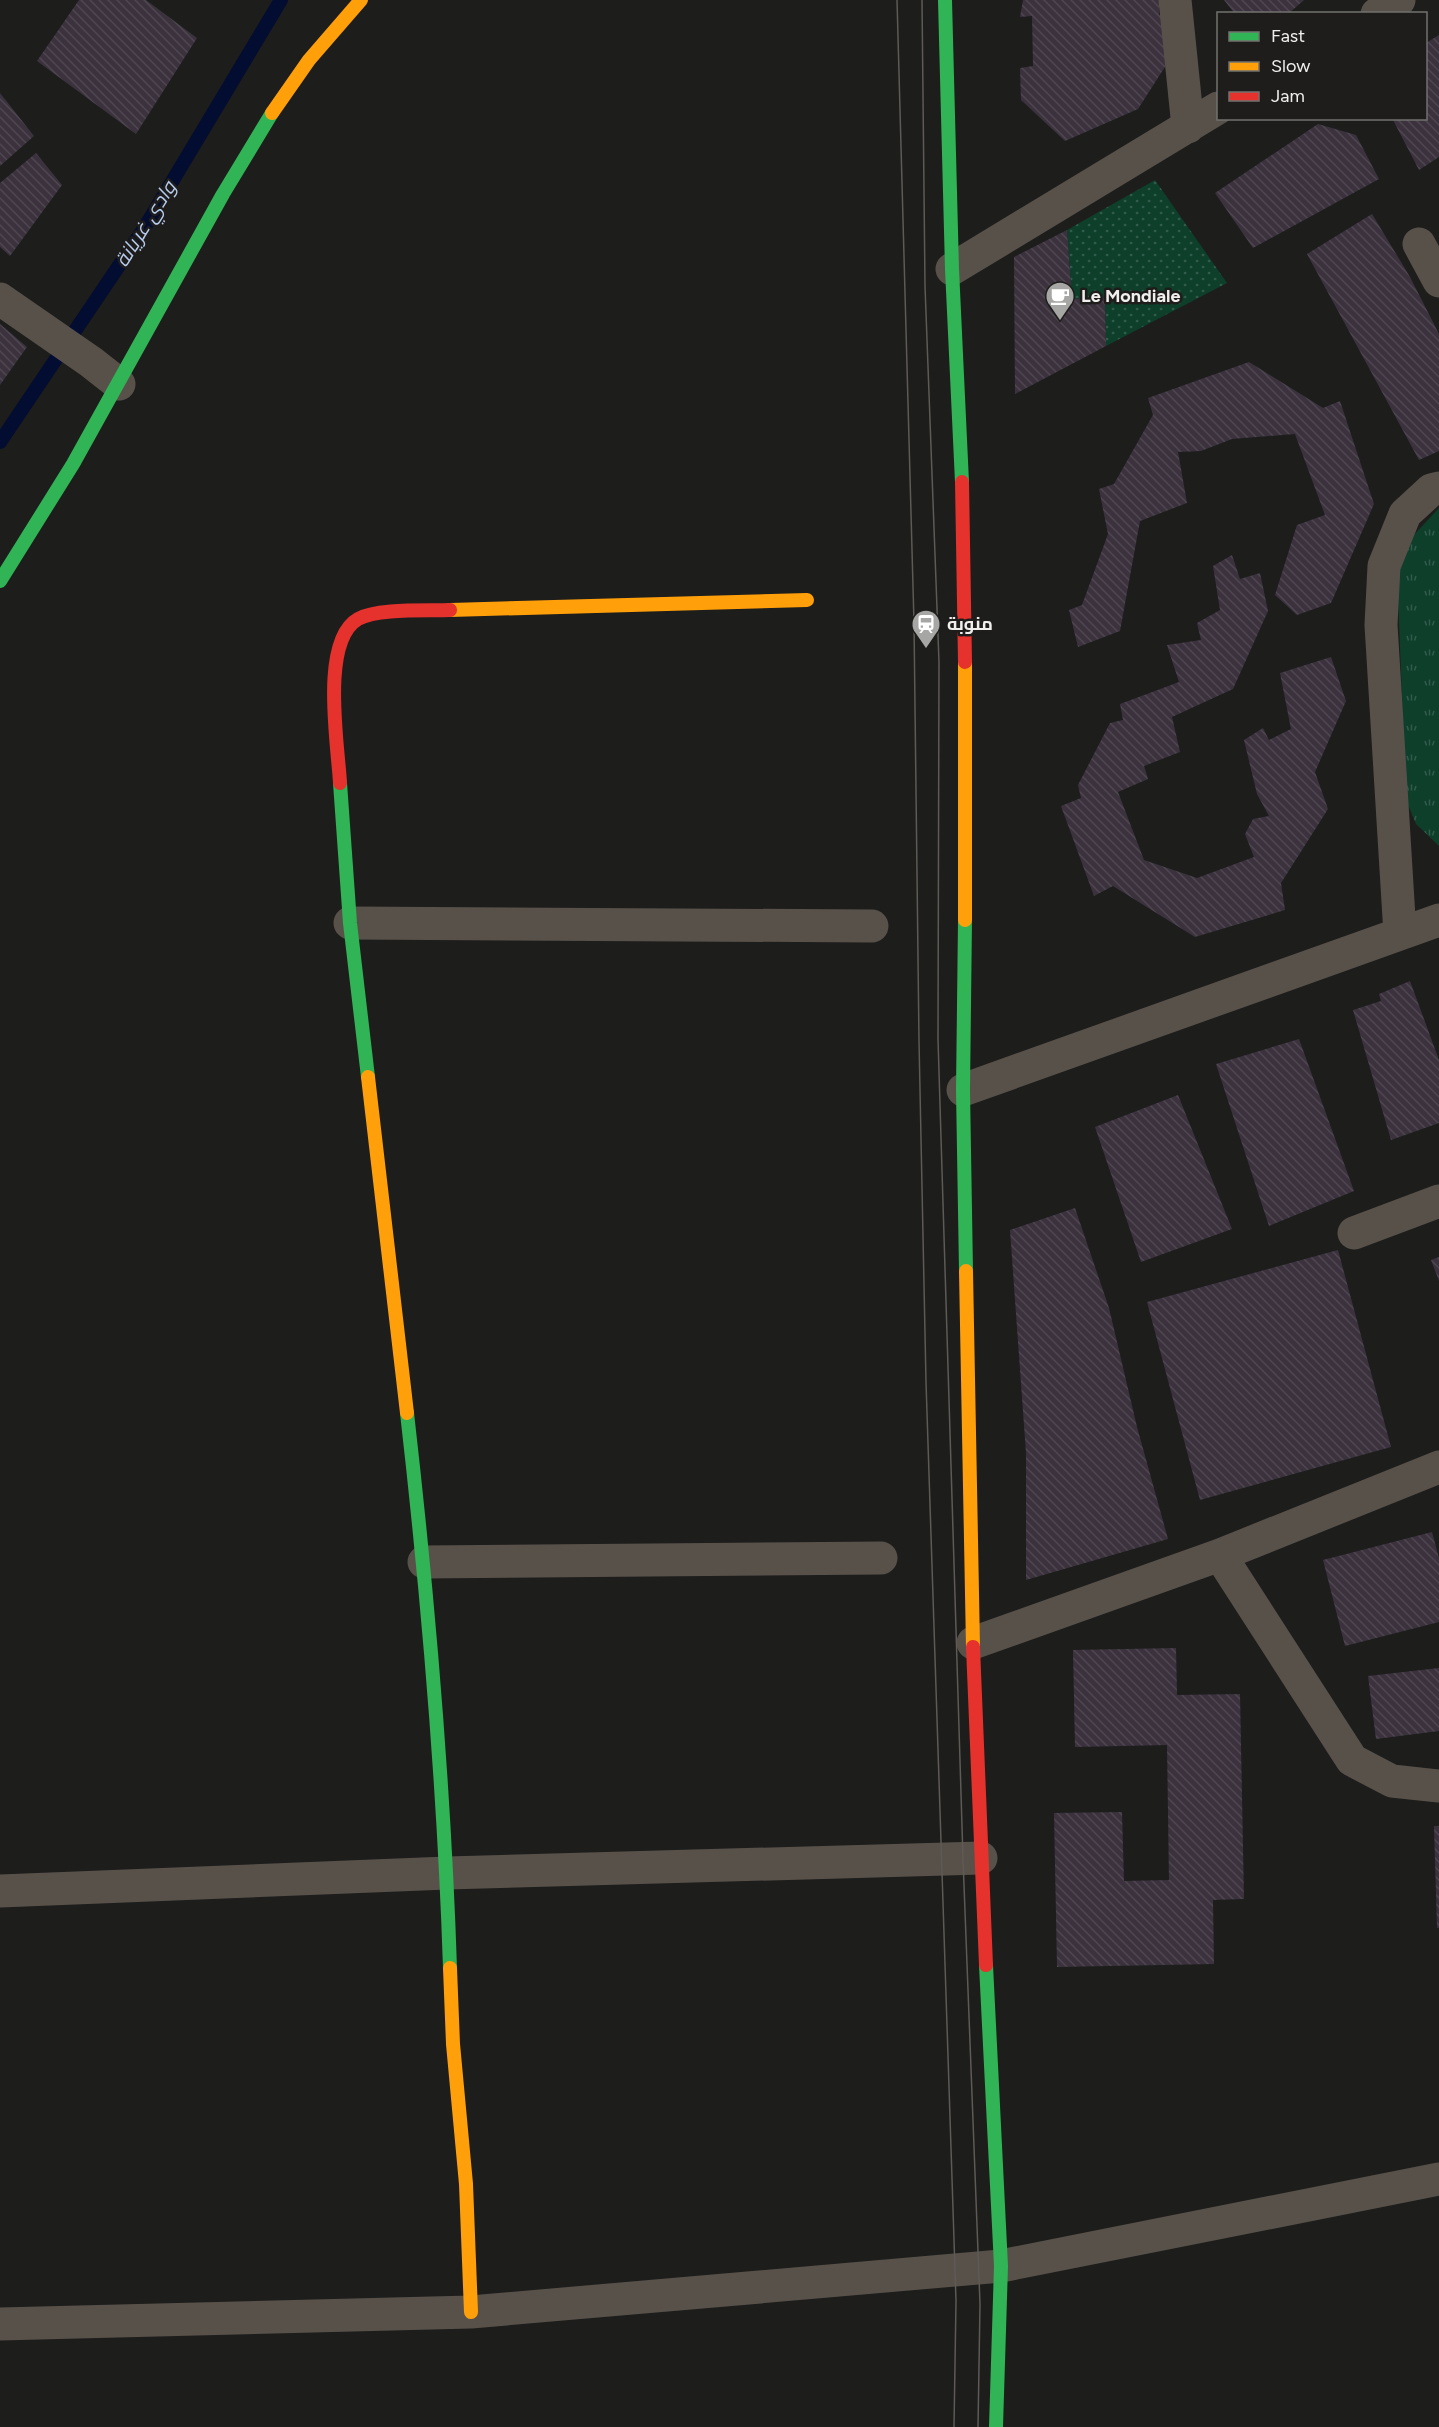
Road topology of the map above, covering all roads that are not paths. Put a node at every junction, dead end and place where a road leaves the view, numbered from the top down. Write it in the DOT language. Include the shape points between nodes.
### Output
graph roads {
  1 [pos="361,0"];
  2 [pos="945,0"];
  3 [pos="1175,0"];
  4 [pos="1399,0"];
  5 [pos="1380,12"];
  6 [pos="1217,109"];
  7 [pos="1188,127"];
  8 [pos="1419,244"];
  9 [pos="952,269"];
  10 [pos="1439,281"];
  11 [pos="0,299"];
  12 [pos="118,384"];
  13 [pos="1439,488"];
  14 [pos="0,581"];
  15 [pos="807,600"];
  16 [pos="1439,920"];
  17 [pos="350,923"];
  18 [pos="872,926"];
  19 [pos="1400,934"];
  20 [pos="963,1090"];
  21 [pos="1439,1200"];
  22 [pos="1354,1233"];
  23 [pos="1439,1467"];
  24 [pos="1220,1555"];
  25 [pos="881,1558"];
  26 [pos="424,1562"];
  27 [pos="973,1643"];
  28 [pos="1439,1786"];
  29 [pos="981,1858"];
  30 [pos="447,1873"];
  31 [pos="0,1891"];
  32 [pos="1439,2179"];
  33 [pos="1002,2266"];
  34 [pos="471,2312"];
  35 [pos="0,2324"];
  36 [pos="996,2427"];
  1 -- 12 [label="main road" via="333,28 289,88 218,203"];
  2 -- 9 [label="main road"];
  3 -- 7 [label="street"];
  4 -- 5 [label="street"];
  6 -- 7 [label="street"];
  7 -- 9 [label="street"];
  8 -- 10 [label="street"];
  9 -- 20 [label="main road" via="964,525"];
  11 -- 12 [label="street"];
  12 -- 14 [label="main road" via="36,527"];
  13 -- 19 [label="street" via="1431,490 1405,514 1384,566 1381,625"];
  15 -- 17 [label="main road" via="385,612 358,619 343,634 333,674"];
  16 -- 19 [label="street"];
  17 -- 18 [label="street"];
  17 -- 26 [label="main road"];
  19 -- 20 [label="street"];
  20 -- 27 [label="main road"];
  21 -- 22 [label="street"];
  23 -- 24 [label="street"];
  24 -- 27 [label="street"];
  24 -- 28 [label="street" via="1352,1760 1392,1781"];
  25 -- 26 [label="street"];
  26 -- 30 [label="main road"];
  27 -- 29 [label="main road"];
  29 -- 30 [label="street"];
  29 -- 33 [label="main road"];
  30 -- 31 [label="street"];
  30 -- 34 [label="main road" via="453,2043 466,2184"];
  32 -- 33 [label="street"];
  33 -- 34 [label="street"];
  33 -- 36 [label="main road"];
  34 -- 35 [label="street"];
}
